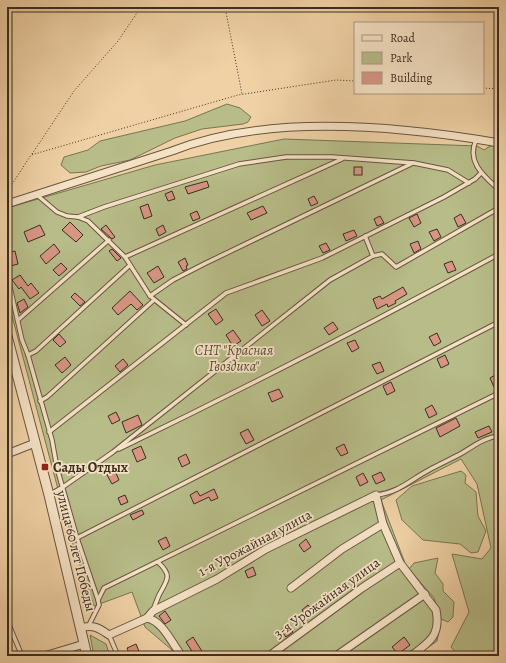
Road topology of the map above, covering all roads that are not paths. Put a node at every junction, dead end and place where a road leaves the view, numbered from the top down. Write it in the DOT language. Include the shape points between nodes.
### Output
graph roads {
  1 [pos="476,139"];
  2 [pos="499,143"];
  3 [pos="343,158"];
  4 [pos="414,163"];
  5 [pos="481,173"];
  6 [pos="469,183"];
  7 [pos="499,190"];
  8 [pos="38,195"];
  9 [pos="7,204"];
  10 [pos="499,208"];
  11 [pos="78,217"];
  12 [pos="365,236"];
  13 [pos="109,240"];
  14 [pos="499,254"];
  15 [pos="373,256"];
  16 [pos="125,257"];
  17 [pos="129,266"];
  18 [pos="7,274"];
  19 [pos="150,296"];
  20 [pos="154,300"];
  21 [pos="18,320"];
  22 [pos="499,322"];
  23 [pos="186,325"];
  24 [pos="7,336"];
  25 [pos="28,355"];
  26 [pos="499,393"];
  27 [pos="40,401"];
  28 [pos="48,432"];
  29 [pos="499,436"];
  30 [pos="35,443"];
  31 [pos="113,452"];
  32 [pos="7,453"];
  33 [pos="63,487"];
  34 [pos="48,495"];
  35 [pos="376,495"];
  36 [pos="384,524"];
  37 [pos="77,538"];
  38 [pos="158,562"];
  39 [pos="400,563"];
  40 [pos="291,588"];
  41 [pos="424,594"];
  42 [pos="98,600"];
  43 [pos="153,611"];
  44 [pos="147,618"];
  45 [pos="9,625"];
  46 [pos="85,626"];
  47 [pos="109,635"];
  48 [pos="84,644"];
  49 [pos="22,656"];
  50 [pos="44,656"];
  51 [pos="87,656"];
  52 [pos="118,656"];
  53 [pos="182,656"];
  54 [pos="269,656"];
  55 [pos="336,656"];
  56 [pos="411,656"];
  1 -- 2 [label="street"];
  1 -- 5 [label="lane" via="473,155"];
  1 -- 8 [label="street" via="396,130 337,127 254,130 196,142"];
  3 -- 4 [label="lane"];
  3 -- 11 [label="lane" via="286,157 239,164"];
  3 -- 16 [label="lane"];
  4 -- 6 [label="lane" via="448,170"];
  4 -- 19 [label="lane" via="204,264 173,280"];
  5 -- 6 [label="lane"];
  5 -- 7 [label="lane"];
  6 -- 12 [label="lane"];
  8 -- 9 [label="street"];
  8 -- 11 [label="lane" via="57,212"];
  10 -- 15 [label="lane" via="396,267 382,254"];
  11 -- 13 [label="lane" via="88,221"];
  12 -- 15 [label="lane"];
  12 -- 23 [label="lane" via="307,265 234,289"];
  13 -- 16 [label="lane"];
  13 -- 21 [label="lane"];
  14 -- 31 [label="lane" via="182,420"];
  15 -- 31 [label="lane" via="330,280"];
  16 -- 17 [label="lane"];
  17 -- 19 [label="lane"];
  17 -- 25 [label="lane" via="36,351"];
  18 -- 21 [label="lane"];
  19 -- 20 [label="lane"];
  20 -- 23 [label="lane"];
  20 -- 27 [label="lane" via="48,397"];
  21 -- 25 [label="lane"];
  22 -- 37 [label="lane"];
  23 -- 28 [label="lane"];
  24 -- 30 [label="street, улица 60 лет Победы"];
  25 -- 27 [label="lane"];
  26 -- 38 [label="lane"];
  27 -- 28 [label="lane"];
  28 -- 33 [label="lane"];
  29 -- 35 [label="lane" via="483,440 428,470 406,486"];
  30 -- 32 [label="street"];
  30 -- 34 [label="street, улица 60 лет Победы"];
  31 -- 33 [label="lane"];
  33 -- 34 [label="lane"];
  33 -- 37 [label="lane"];
  34 -- 46 [label="street, улица 60 лет Победы"];
  35 -- 36 [label="street"];
  35 -- 43 [label="street, 1-я Урожайная улица" via="266,549 217,579"];
  36 -- 39 [label="street"];
  36 -- 40 [label="street" via="342,549"];
  37 -- 42 [label="lane"];
  38 -- 42 [label="lane" via="104,588"];
  38 -- 43 [label="lane" via="166,572 168,583"];
  39 -- 41 [label="street"];
  39 -- 54 [label="street, 3-я Урожайная улица"];
  41 -- 55 [label="street"];
  41 -- 56 [label="street" via="436,610 437,632 430,642"];
  42 -- 46 [label="lane" via="99,605"];
  43 -- 44 [label="street, 1-я Урожайная улица"];
  44 -- 47 [label="street"];
  44 -- 53 [label="street" via="159,623"];
  45 -- 49 [label="lane"];
  46 -- 47 [label="street" via="96,627"];
  46 -- 48 [label="street, улица 60 лет Победы"];
  47 -- 52 [label="lane"];
  48 -- 50 [label="street"];
  48 -- 51 [label="street, улица 60 лет Победы"];
}
